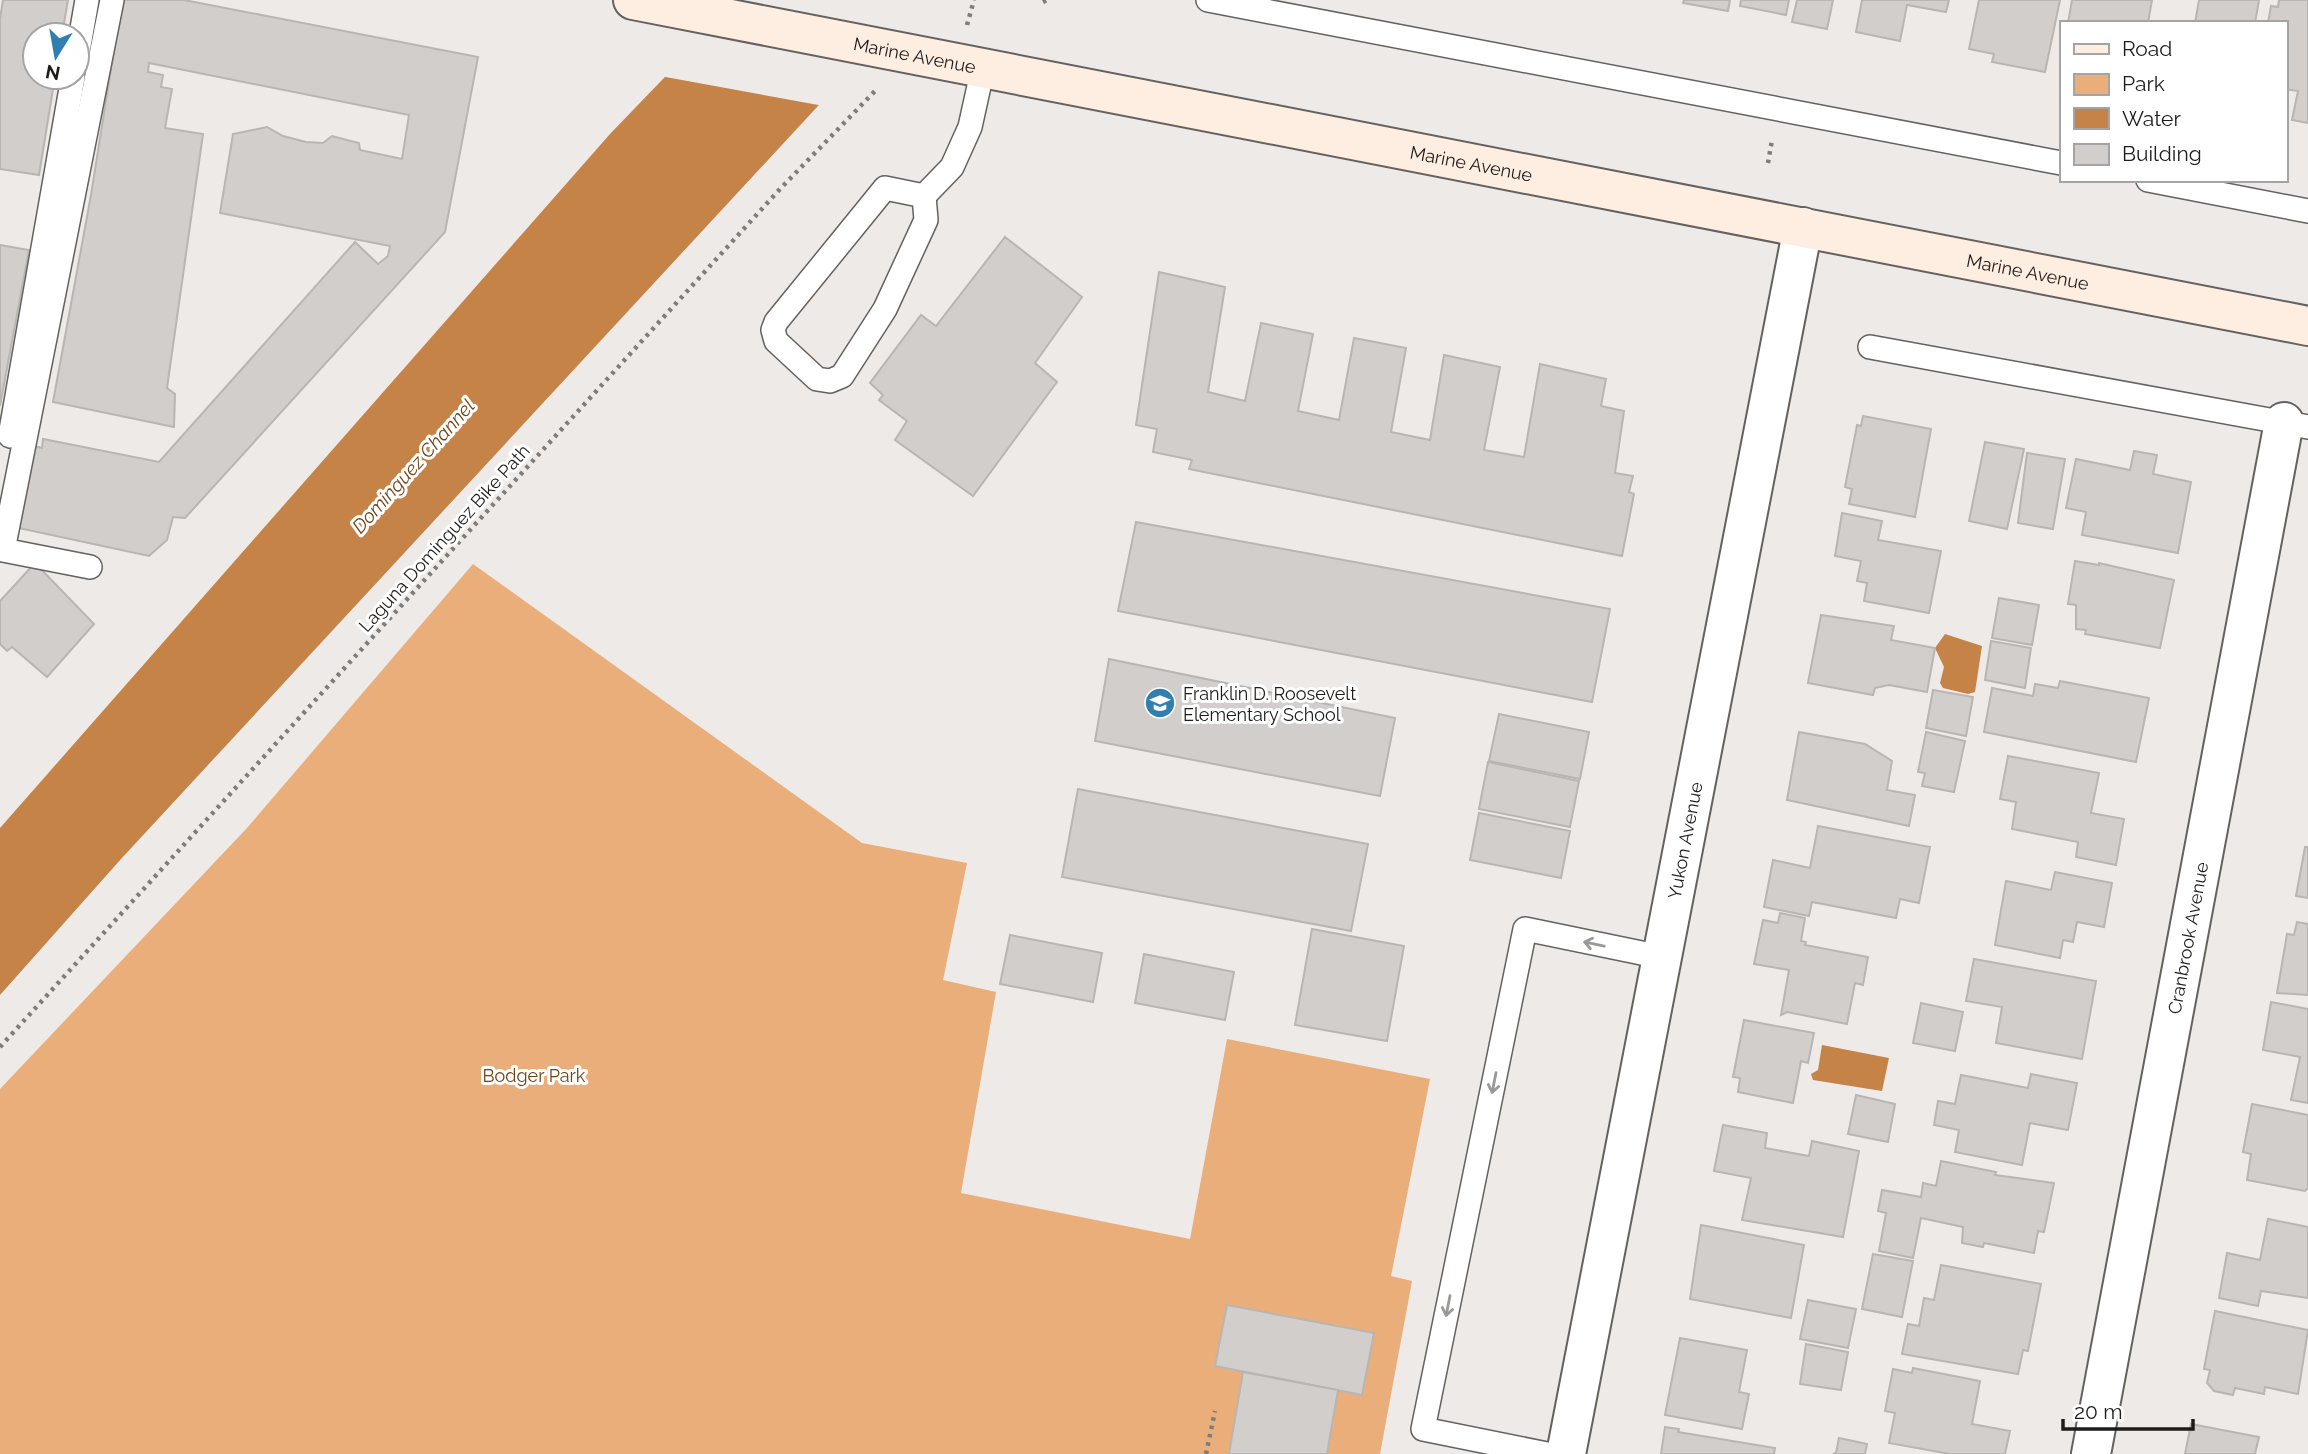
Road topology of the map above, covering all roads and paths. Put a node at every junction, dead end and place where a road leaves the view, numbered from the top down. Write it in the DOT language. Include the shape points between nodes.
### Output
graph roads {
  1 [pos="87,0"];
  2 [pos="112,0"];
  3 [pos="633,0"];
  4 [pos="1208,0"];
  5 [pos="704,9"];
  6 [pos="83,21"];
  7 [pos="901,52"];
  8 [pos="983,68"];
  9 [pos="71,91"];
  10 [pos="1772,140"];
  11 [pos="1768,163"];
  12 [pos="2060,163"];
  13 [pos="2158,182"];
  14 [pos="924,196"];
  15 [pos="2308,211"];
  16 [pos="1803,227"];
  17 [pos="2308,326"];
  18 [pos="1870,346"];
  19 [pos="2296,424"];
  20 [pos="0,491"];
  21 [pos="90,567"];
  22 [pos="1661,957"];
  23 [pos="0,1046"];
  24 [pos="1215,1411"];
  25 [pos="1206,1454"];
  26 [pos="1547,1454"];
  27 [pos="1566,1454"];
  28 [pos="2091,1454"];
  1 -- 6 [label="lane"];
  2 -- 21 [label="lane" via="3,550"];
  3 -- 5 [label="main road, Marine Avenue"];
  4 -- 12 [label="lane"];
  5 -- 7 [label="main road, Marine Avenue"];
  7 -- 8 [label="main road, Marine Avenue"];
  7 -- 23 [label="path, Laguna Dominguez Bike Path" via="824,147 780,189"];
  8 -- 14 [label="lane" via="970,127 953,167"];
  8 -- 16 [label="main road, Marine Avenue"];
  9 -- 20 [label="lane"];
  10 -- 11 [label="path"];
  13 -- 15 [label="lane"];
  14 -- 14 [label="lane" via="885,188 877,194 776,322 776,341 817,379 830,381 842,376 886,309 926,220"];
  16 -- 17 [label="main road, Marine Avenue"];
  16 -- 22 [label="street, Yukon Avenue"];
  18 -- 19 [label="lane"];
  19 -- 28 [label="street, Cranbrook Avenue"];
  22 -- 26 [label="lane, one-way" via="1525,929 1423,1429"];
  22 -- 27 [label="street, Yukon Avenue"];
  24 -- 25 [label="path"];
}
